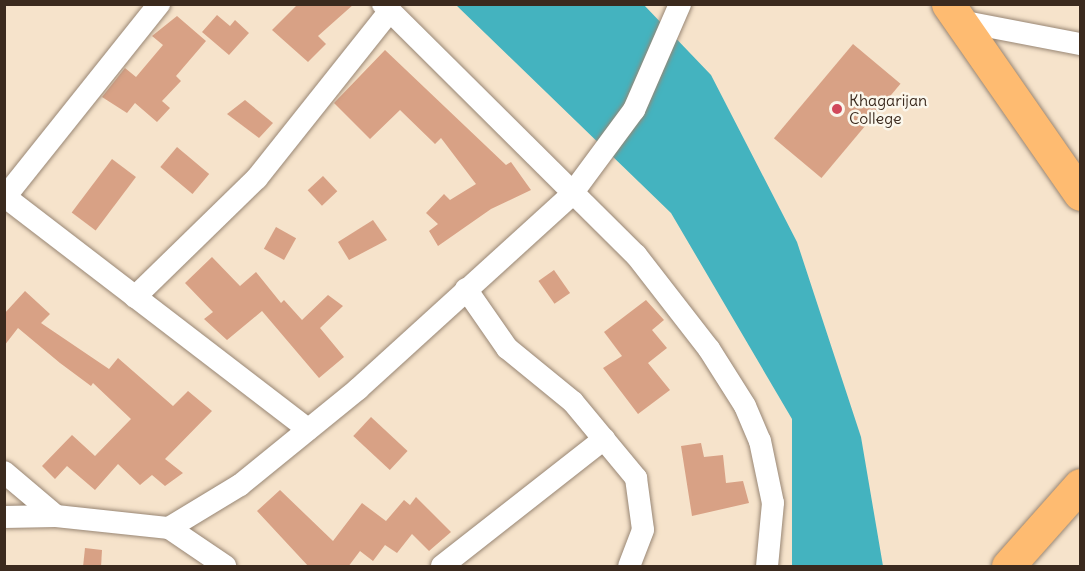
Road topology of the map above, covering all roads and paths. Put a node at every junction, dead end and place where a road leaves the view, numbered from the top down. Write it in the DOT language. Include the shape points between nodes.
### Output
graph roads {
  1 [pos="159,4"];
  2 [pos="680,4"];
  3 [pos="386,8"];
  4 [pos="954,13"];
  5 [pos="1080,44"];
  6 [pos="1080,194"];
  7 [pos="571,195"];
  8 [pos="5,196"];
  9 [pos="466,289"];
  10 [pos="135,297"];
  11 [pos="308,429"];
  12 [pos="604,439"];
  13 [pos="4,472"];
  14 [pos="1080,485"];
  15 [pos="56,516"];
  16 [pos="4,518"];
  17 [pos="169,528"];
  18 [pos="225,567"];
  19 [pos="442,567"];
  20 [pos="629,567"];
  21 [pos="767,567"];
  22 [pos="1008,567"];
  1 -- 8 [label="street"];
  2 -- 7 [label="street" via="634,110"];
  3 -- 7 [label="street"];
  3 -- 10 [label="street" via="256,178"];
  4 -- 5 [label="street"];
  4 -- 6 [label="main road"];
  7 -- 9 [label="street"];
  7 -- 21 [label="street" via="636,255 709,349 745,406 760,441 773,503"];
  8 -- 10 [label="street"];
  9 -- 11 [label="street"];
  9 -- 12 [label="street" via="507,348 573,402"];
  10 -- 11 [label="street"];
  11 -- 17 [label="street" via="240,485"];
  12 -- 19 [label="street"];
  12 -- 20 [label="street" via="636,478 643,530"];
  13 -- 15 [label="street"];
  14 -- 22 [label="main road"];
  15 -- 16 [label="street"];
  15 -- 17 [label="street"];
  17 -- 18 [label="street"];
}
